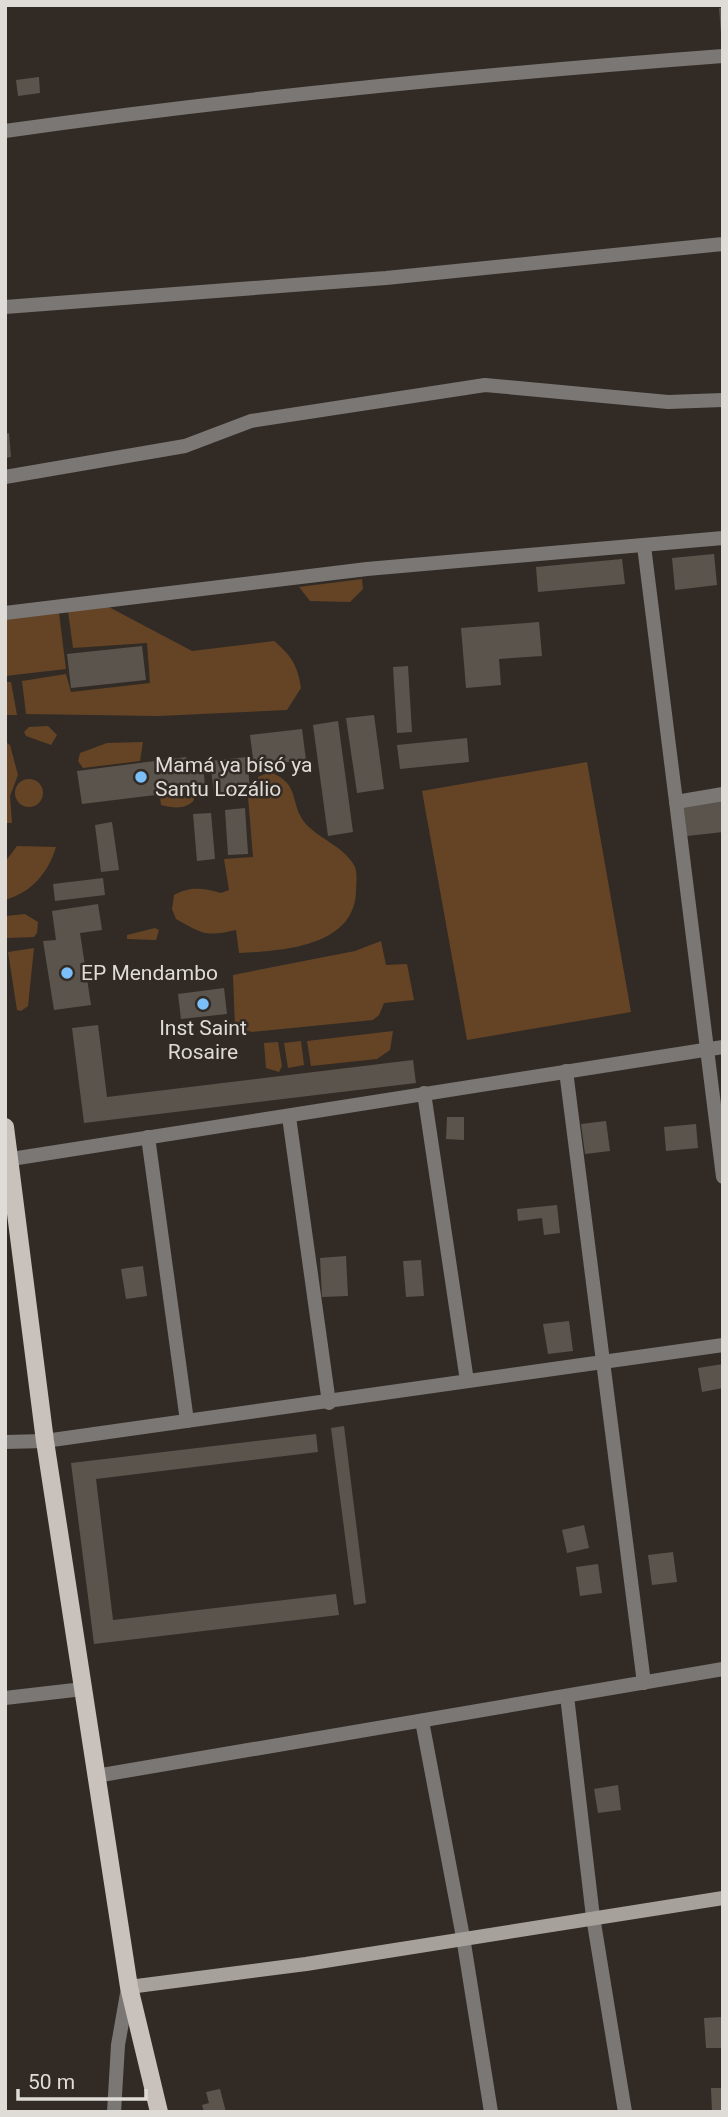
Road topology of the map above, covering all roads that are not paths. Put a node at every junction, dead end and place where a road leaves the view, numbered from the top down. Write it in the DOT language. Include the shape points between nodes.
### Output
graph roads {
  1 [pos="723,56"];
  2 [pos="5,131"];
  3 [pos="723,244"];
  4 [pos="5,307"];
  5 [pos="723,400"];
  6 [pos="5,477"];
  7 [pos="723,538"];
  8 [pos="644,545"];
  9 [pos="5,613"];
  10 [pos="723,794"];
  11 [pos="676,802"];
  12 [pos="723,1047"];
  13 [pos="707,1050"];
  14 [pos="566,1072"];
  15 [pos="424,1093"];
  16 [pos="289,1117"];
  17 [pos="5,1127"];
  18 [pos="148,1138"];
  19 [pos="7,1160"];
  20 [pos="723,1177"];
  21 [pos="723,1345"];
  22 [pos="604,1362"];
  23 [pos="467,1381"];
  24 [pos="329,1403"];
  25 [pos="187,1421"];
  26 [pos="45,1441"];
  27 [pos="5,1442"];
  28 [pos="723,1669"];
  29 [pos="644,1683"];
  30 [pos="83,1689"];
  31 [pos="567,1696"];
  32 [pos="5,1698"];
  33 [pos="422,1721"];
  34 [pos="96,1776"];
  35 [pos="723,1898"];
  36 [pos="593,1917"];
  37 [pos="463,1937"];
  38 [pos="128,1987"];
  39 [pos="114,2112"];
  40 [pos="159,2112"];
  41 [pos="491,2112"];
  42 [pos="625,2112"];
  1 -- 2 [label="street" via="449,77"];
  3 -- 4 [label="street" via="386,278"];
  5 -- 6 [label="street" via="668,402 485,385 251,421 185,446"];
  7 -- 8 [label="street"];
  8 -- 9 [label="street" via="367,569"];
  8 -- 11 [label="street"];
  10 -- 11 [label="street"];
  11 -- 13 [label="street"];
  12 -- 13 [label="street"];
  13 -- 14 [label="street"];
  13 -- 20 [label="street"];
  14 -- 15 [label="street"];
  14 -- 22 [label="street"];
  15 -- 16 [label="street"];
  15 -- 23 [label="street"];
  16 -- 18 [label="street"];
  16 -- 24 [label="street"];
  17 -- 19 [label="main road"];
  18 -- 19 [label="street"];
  18 -- 25 [label="street"];
  19 -- 26 [label="main road"];
  21 -- 22 [label="street"];
  22 -- 23 [label="street"];
  22 -- 29 [label="street"];
  23 -- 24 [label="street"];
  24 -- 25 [label="street"];
  25 -- 26 [label="street"];
  26 -- 27 [label="street"];
  26 -- 30 [label="main road"];
  28 -- 29 [label="street"];
  29 -- 31 [label="street"];
  30 -- 32 [label="street"];
  30 -- 34 [label="main road"];
  31 -- 33 [label="street"];
  31 -- 36 [label="street"];
  33 -- 34 [label="street"];
  33 -- 37 [label="street"];
  34 -- 38 [label="main road"];
  35 -- 36 [label="street"];
  36 -- 37 [label="street"];
  36 -- 42 [label="street"];
  37 -- 38 [label="street" via="306,1964"];
  37 -- 41 [label="street"];
  38 -- 39 [label="street"];
  38 -- 40 [label="main road"];
}
